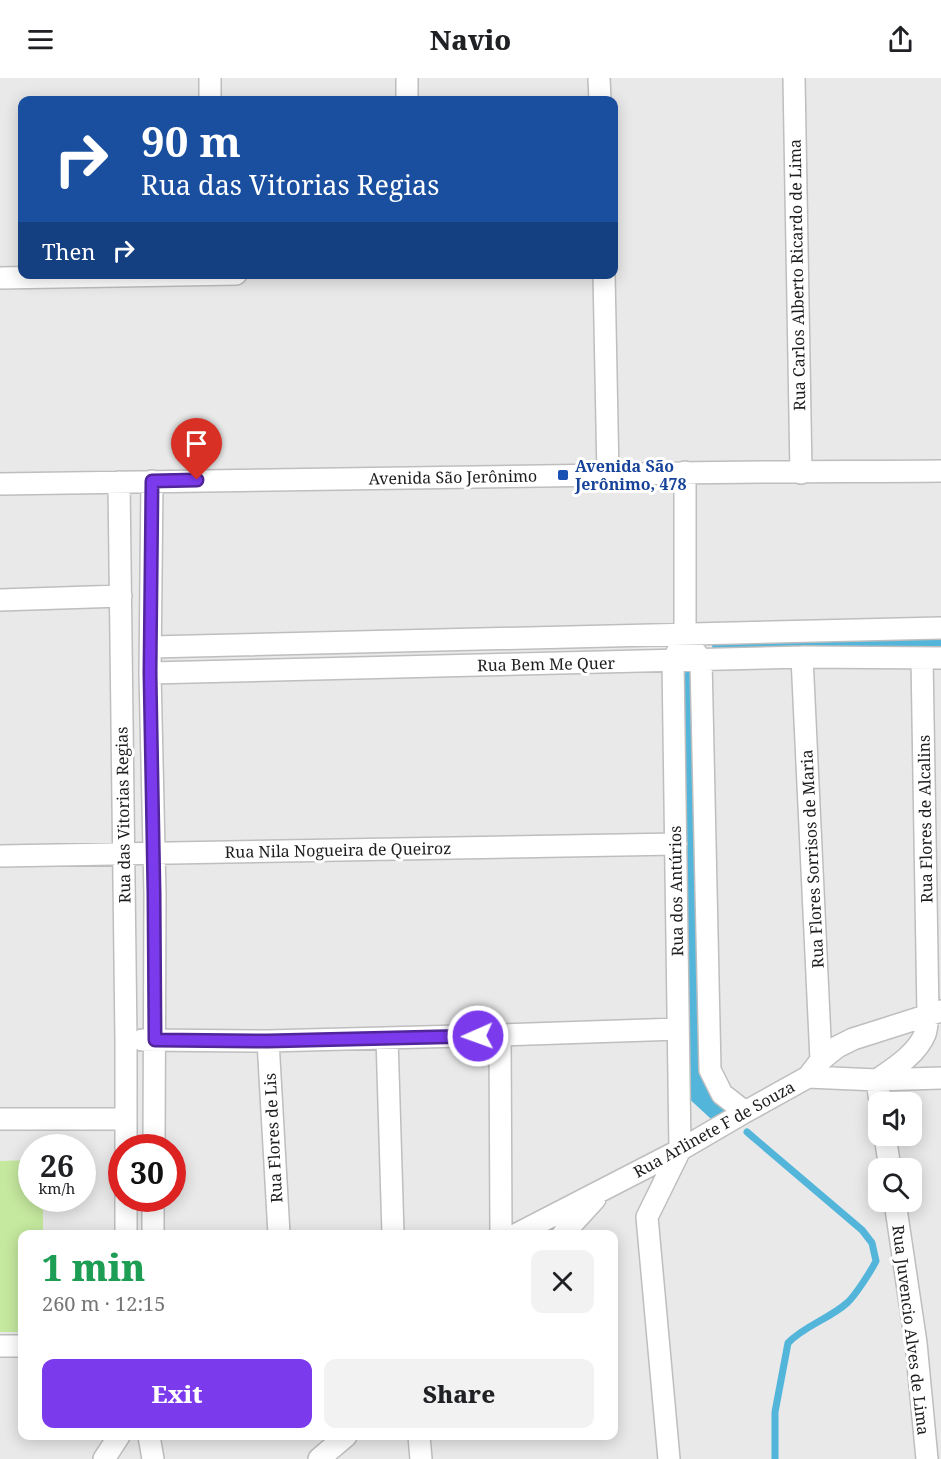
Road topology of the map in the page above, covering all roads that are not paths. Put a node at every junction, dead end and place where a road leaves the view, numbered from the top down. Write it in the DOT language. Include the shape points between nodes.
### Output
graph roads {
  1 [pos="210,78"];
  2 [pos="407,78"];
  3 [pos="599,78"];
  4 [pos="794,78"];
  5 [pos="210,96"];
  6 [pos="407,96"];
  7 [pos="600,96"];
  8 [pos="0,278"];
  9 [pos="18,278"];
  10 [pos="604,279"];
  11 [pos="941,471"];
  12 [pos="685,472"];
  13 [pos="801,473"];
  14 [pos="608,475"];
  15 [pos="152,481"];
  16 [pos="119,482"];
  17 [pos="0,484"];
  18 [pos="121,596"];
  19 [pos="0,600"];
  20 [pos="941,628"];
  21 [pos="685,635"];
  22 [pos="151,647"];
  23 [pos="802,657"];
  24 [pos="932,658"];
  25 [pos="701,660"];
  26 [pos="673,661"];
  27 [pos="150,673"];
  28 [pos="676,844"];
  29 [pos="153,853"];
  30 [pos="123,854"];
  31 [pos="0,856"];
  32 [pos="934,1013"];
  33 [pos="678,1029"];
  34 [pos="500,1035"];
  35 [pos="387,1038"];
  36 [pos="126,1040"];
  37 [pos="155,1040"];
  38 [pos="268,1041"];
  39 [pos="821,1060"];
  40 [pos="808,1077"];
  41 [pos="941,1078"];
  42 [pos="877,1080"];
  43 [pos="879,1092"];
  44 [pos="745,1112"];
  45 [pos="0,1119"];
  46 [pos="126,1119"];
  47 [pos="126,1134"];
  48 [pos="154,1134"];
  49 [pos="680,1150"];
  50 [pos="603,1189"];
  51 [pos="126,1212"];
  52 [pos="153,1212"];
  53 [pos="896,1212"];
  54 [pos="126,1230"];
  55 [pos="153,1230"];
  56 [pos="279,1230"];
  57 [pos="393,1230"];
  58 [pos="501,1230"];
  59 [pos="525,1230"];
  60 [pos="567,1230"];
  61 [pos="0,1346"];
  62 [pos="18,1346"];
  63 [pos="116,1440"];
  64 [pos="149,1440"];
  65 [pos="341,1440"];
  66 [pos="419,1440"];
  67 [pos="104,1459"];
  68 [pos="153,1459"];
  69 [pos="319,1459"];
  70 [pos="421,1459"];
  71 [pos="669,1459"];
  72 [pos="927,1459"];
  1 -- 5 [label="street"];
  2 -- 6 [label="street"];
  3 -- 7 [label="street"];
  4 -- 13 [label="street, Rua Carlos Alberto Ricardo de Lima"];
  8 -- 9 [label="street"];
  10 -- 14 [label="street"];
  11 -- 13 [label="street, Avenida São Jerônimo"];
  12 -- 13 [label="street, Avenida São Jerônimo"];
  12 -- 14 [label="street, Avenida São Jerônimo"];
  12 -- 21 [label="street, Rua dos Antúrios"];
  14 -- 15 [label="street, Avenida São Jerônimo"];
  15 -- 16 [label="street, Avenida São Jerônimo"];
  15 -- 22 [label="street, Rua das Vitorias Regias"];
  16 -- 17 [label="street, Avenida São Jerônimo"];
  16 -- 18 [label="street, Rua das Vitorias Regias"];
  18 -- 19 [label="street"];
  18 -- 30 [label="street, Rua das Vitorias Regias"];
  20 -- 21 [label="street, Rua Bem Me Quer"];
  21 -- 22 [label="street, Rua Bem Me Quer"];
  21 -- 25 [label="street"];
  21 -- 26 [label="street, Rua dos Antúrios"];
  22 -- 27 [label="street, Rua das Vitorias Regias"];
  23 -- 24 [label="street, Rua Bem Me Quer"];
  23 -- 25 [label="street, Rua Bem Me Quer"];
  23 -- 39 [label="street, Rua Flores Sorrisos de Maria"];
  24 -- 32 [label="street, Rua Flores de Alcalins"];
  25 -- 26 [label="street, Rua Bem Me Quer"];
  25 -- 44 [label="street, Rua dos Antúrios" via="710,1070 722,1094"];
  26 -- 27 [label="street, Rua Bem Me Quer"];
  26 -- 28 [label="street, Rua dos Antúrios"];
  27 -- 29 [label="street, Rua das Vitorias Regias"];
  28 -- 29 [label="street, Rua Nila Nogueira de Queiroz"];
  28 -- 33 [label="street, Rua dos Antúrios"];
  29 -- 30 [label="street, Rua Nila Nogueira de Queiroz"];
  29 -- 37 [label="street, Rua das Vitorias Regias"];
  30 -- 31 [label="street, Rua Nila Nogueira de Queiroz"];
  30 -- 36 [label="street, Rua das Vitorias Regias"];
  32 -- 39 [label="street, Rua Arlinete F de Souza" via="853,1039"];
  32 -- 42 [label="street, Rua Flores de Alcalins" via="916,1049"];
  33 -- 34 [label="street"];
  33 -- 49 [label="street, Rua dos Antúrios"];
  34 -- 35 [label="street"];
  34 -- 58 [label="street"];
  35 -- 38 [label="street"];
  35 -- 57 [label="street"];
  36 -- 37 [label="street"];
  36 -- 46 [label="street, Rua das Vitorias Regias"];
  37 -- 38 [label="street"];
  37 -- 48 [label="street, Rua das Vitorias Regias"];
  38 -- 56 [label="street, Rua Flores de Lis"];
  39 -- 40 [label="street, Rua Arlinete F de Souza"];
  40 -- 42 [label="street"];
  40 -- 44 [label="street, Rua Arlinete F de Souza"];
  41 -- 42 [label="street"];
  42 -- 43 [label="street"];
  44 -- 49 [label="street, Rua Arlinete F de Souza"];
  45 -- 46 [label="street"];
  46 -- 47 [label="street, Rua das Vitorias Regias"];
  49 -- 50 [label="street, Rua Arlinete F de Souza"];
  49 -- 71 [label="street" via="647,1217"];
  50 -- 59 [label="street, Rua Arlinete F de Souza"];
  50 -- 60 [label="street"];
  51 -- 54 [label="street"];
  52 -- 55 [label="street"];
  53 -- 72 [label="street, Rua Juvencio Alves de Lima" via="916,1343"];
  61 -- 62 [label="street"];
  63 -- 67 [label="street"];
  64 -- 68 [label="street"];
  65 -- 69 [label="street"];
  66 -- 70 [label="street"];
}
